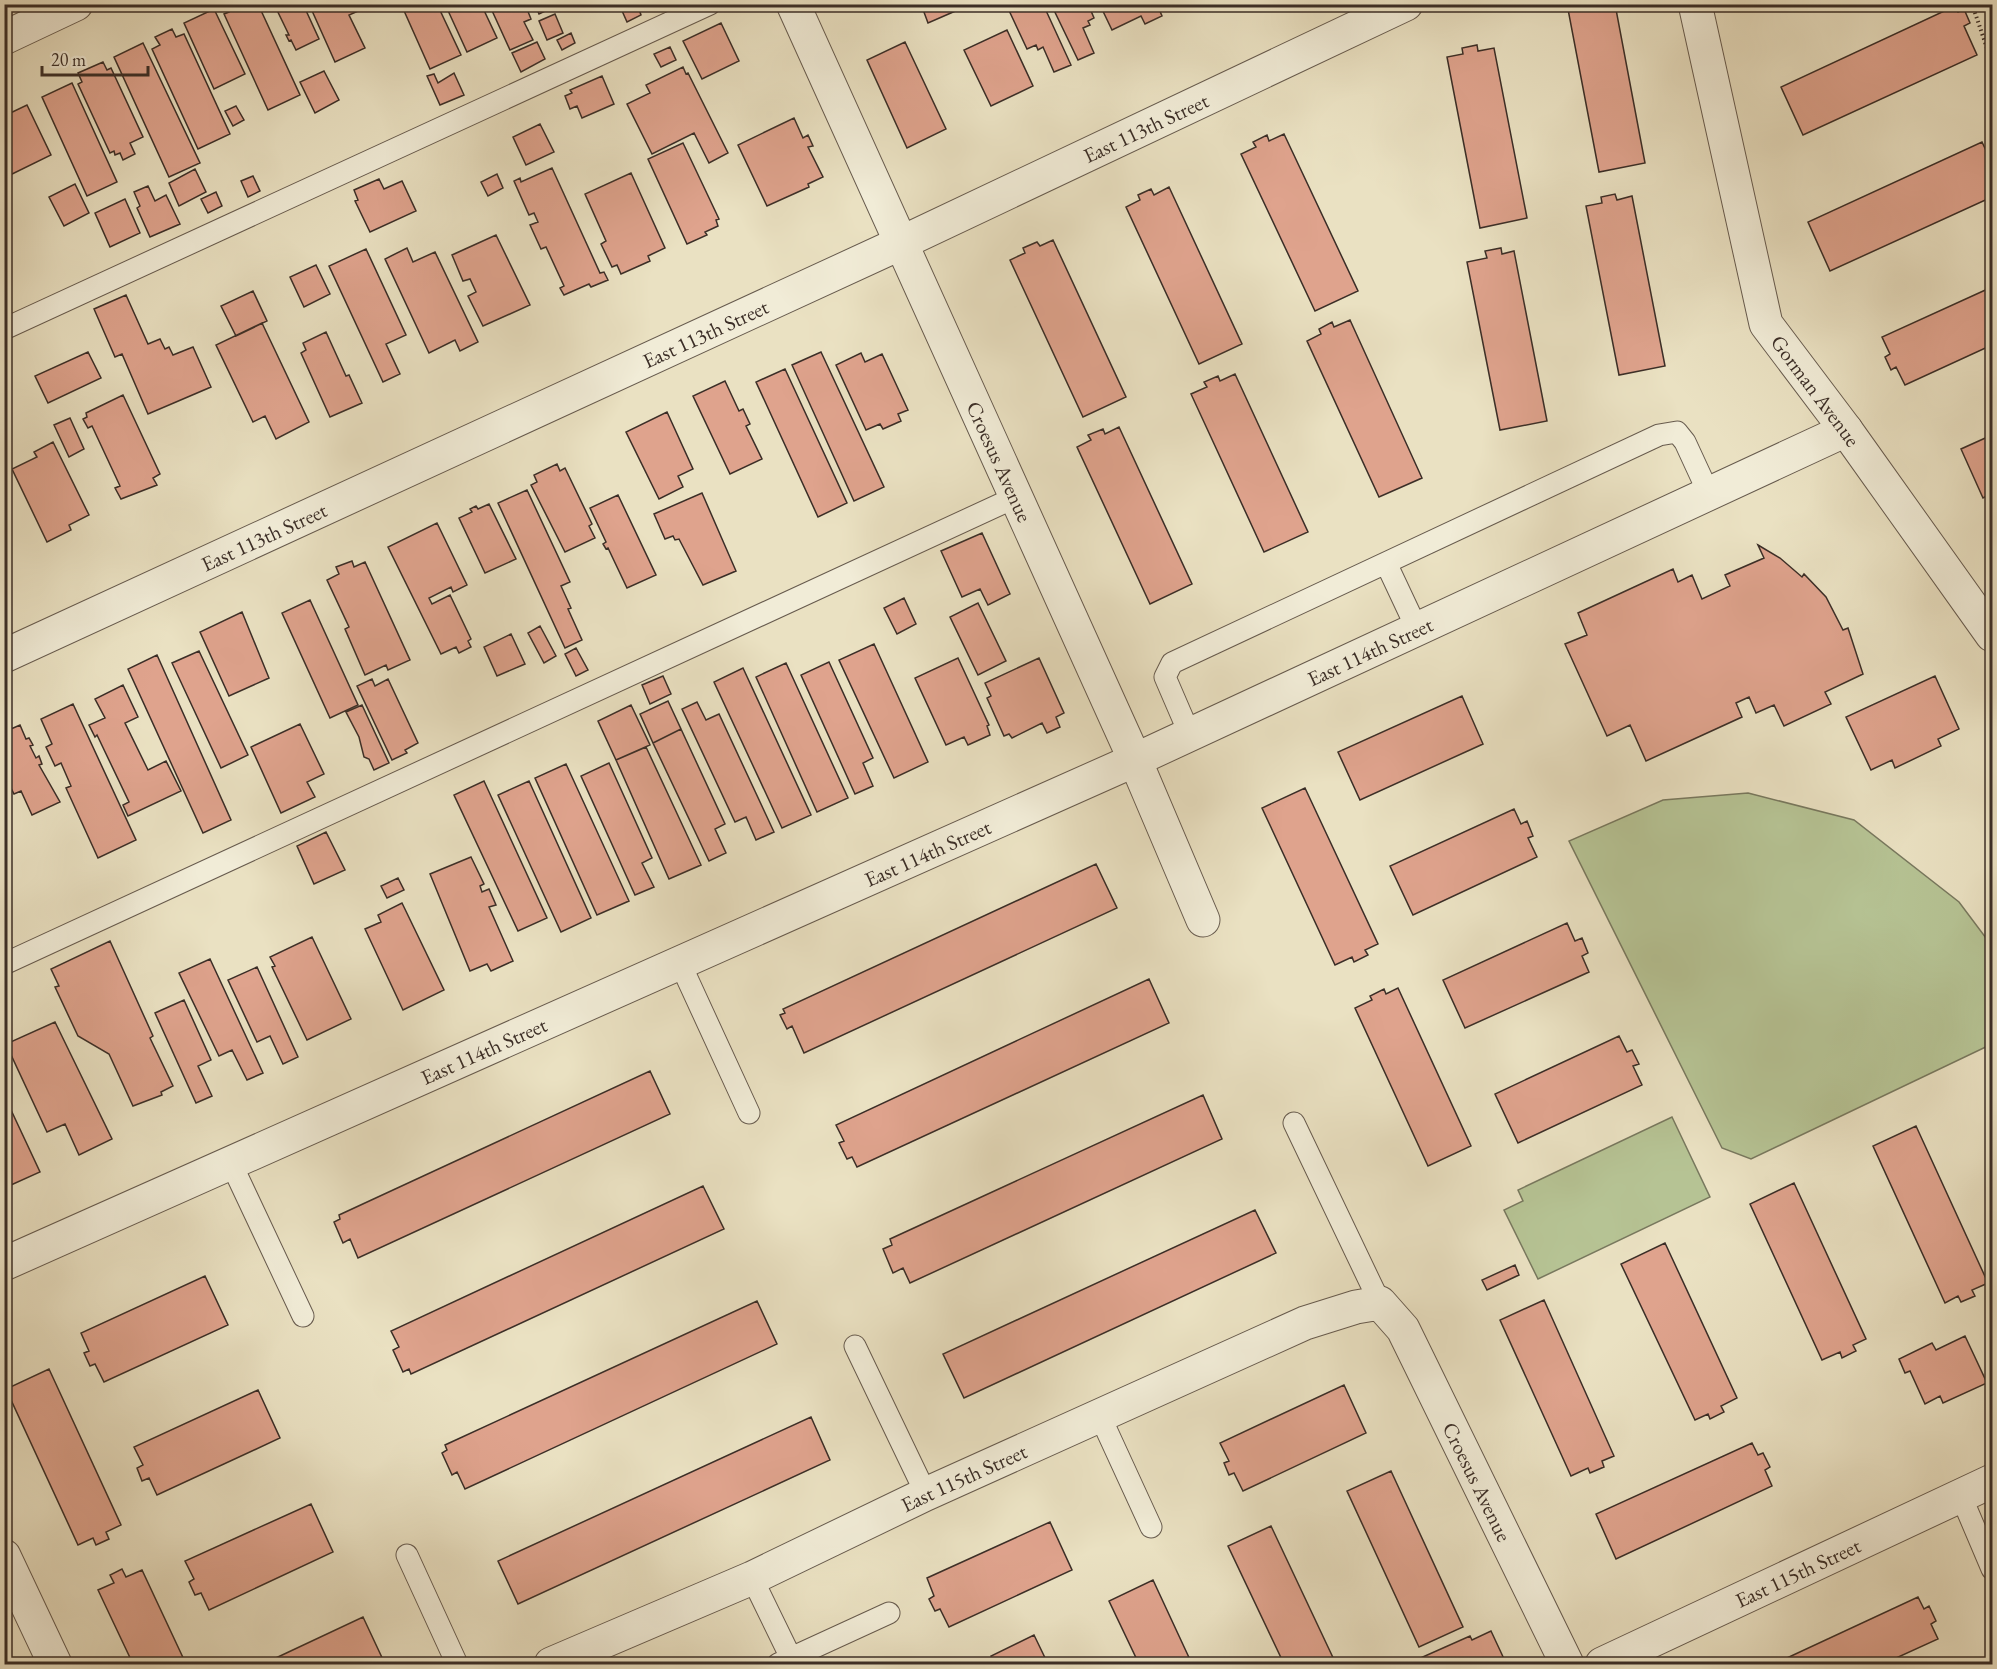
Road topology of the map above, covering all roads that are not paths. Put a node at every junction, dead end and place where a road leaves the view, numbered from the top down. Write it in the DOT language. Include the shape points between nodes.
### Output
graph roads {
  1 [pos="76,4"];
  2 [pos="710,4"];
  3 [pos="793,4"];
  4 [pos="1406,4"];
  5 [pos="1695,4"];
  6 [pos="4,38"];
  7 [pos="901,243"];
  8 [pos="4,329"];
  9 [pos="1846,430"];
  10 [pos="1709,494"];
  11 [pos="1016,497"];
  12 [pos="1386,563"];
  13 [pos="1417,629"];
  14 [pos="1992,635"];
  15 [pos="4,656"];
  16 [pos="1190,735"];
  17 [pos="1135,760"];
  18 [pos="1203,920"];
  19 [pos="680,963"];
  20 [pos="4,964"];
  21 [pos="749,1113"];
  22 [pos="1294,1122"];
  23 [pos="231,1163"];
  24 [pos="4,1264"];
  25 [pos="1380,1304"];
  26 [pos="303,1316"];
  27 [pos="855,1346"];
  28 [pos="1100,1416"];
  29 [pos="1992,1481"];
  30 [pos="926,1494"];
  31 [pos="1960,1496"];
  32 [pos="1151,1527"];
  33 [pos="407,1555"];
  34 [pos="4,1556"];
  35 [pos="1992,1569"];
  36 [pos="752,1578"];
  37 [pos="890,1613"];
  38 [pos="784,1661"];
  39 [pos="55,1665"];
  40 [pos="457,1665"];
  41 [pos="551,1665"];
  42 [pos="1568,1665"];
  43 [pos="1602,1665"];
  1 -- 6 [label="street"];
  2 -- 8 [label="lane"];
  3 -- 7 [label="street, Croesus Avenue"];
  4 -- 7 [label="street, East 113th Street"];
  5 -- 9 [label="street, Gorman Avenue" via="1766,324"];
  7 -- 11 [label="street, Croesus Avenue"];
  7 -- 15 [label="street, East 113th Street"];
  9 -- 10 [label="street, East 114th Street"];
  9 -- 14 [label="street, Gorman Avenue"];
  10 -- 12 [label="lane" via="1685,442 1673,431"];
  10 -- 13 [label="street, East 114th Street"];
  11 -- 17 [label="street, Croesus Avenue"];
  11 -- 20 [label="lane"];
  12 -- 13 [label="lane"];
  12 -- 16 [label="lane" via="1172,663 1166,677"];
  13 -- 16 [label="street, East 114th Street"];
  16 -- 17 [label="street, East 114th Street"];
  17 -- 18 [label="street, Croesus Avenue"];
  17 -- 19 [label="street, East 114th Street"];
  19 -- 21 [label="lane"];
  19 -- 23 [label="street, East 114th Street"];
  22 -- 25 [label="lane"];
  23 -- 24 [label="street, East 114th Street"];
  23 -- 26 [label="lane"];
  25 -- 28 [label="street, East 115th Street" via="1305,1323"];
  25 -- 42 [label="street, Croesus Avenue" via="1404,1329"];
  27 -- 30 [label="lane"];
  28 -- 30 [label="street, East 115th Street"];
  28 -- 32 [label="lane"];
  29 -- 31 [label="street, East 115th Street"];
  30 -- 36 [label="street, East 115th Street"];
  31 -- 35 [label="lane"];
  31 -- 43 [label="street, East 115th Street"];
  33 -- 40 [label="lane"];
  34 -- 39 [label="street"];
  36 -- 38 [label="lane"];
  36 -- 41 [label="street, East 115th Street"];
  37 -- 38 [label="lane"];
}
